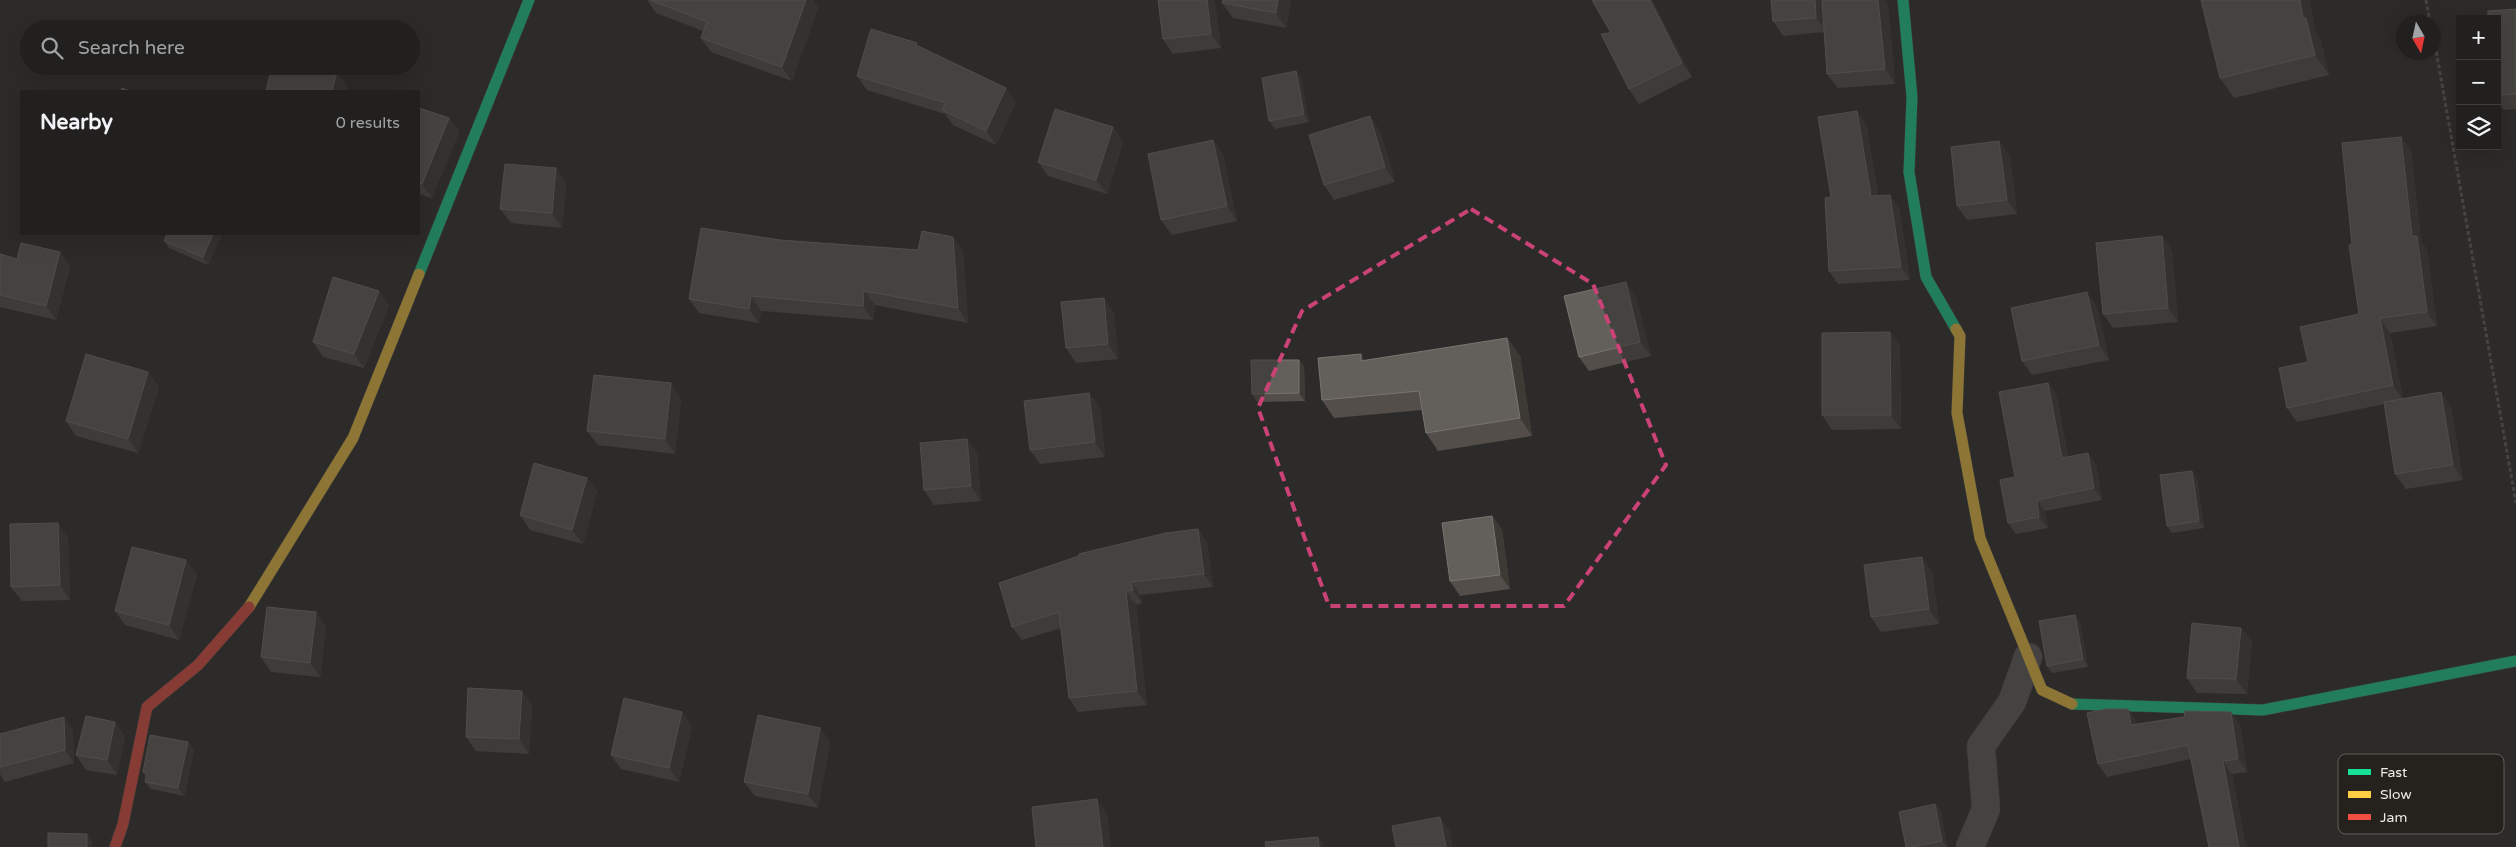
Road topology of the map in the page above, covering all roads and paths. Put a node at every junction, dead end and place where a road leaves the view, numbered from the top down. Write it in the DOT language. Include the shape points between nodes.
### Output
graph roads {
  1 [pos="529,0"];
  2 [pos="1903,0"];
  3 [pos="2426,0"];
  4 [pos="2429,15"];
  5 [pos="2438,60"];
  6 [pos="2516,504"];
  7 [pos="2028,657"];
  8 [pos="2516,661"];
  9 [pos="115,847"];
  10 [pos="1970,847"];
  1 -- 9 [label="street" via="353,438 243,616 198,665 147,706 123,824"];
  2 -- 7 [label="street" via="1912,97 1909,172 1926,277 1960,336 1957,413 1980,538"];
  3 -- 4 [label="path"];
  5 -- 6 [label="path"];
  7 -- 8 [label="street" via="2042,690 2074,705 2263,710"];
  7 -- 10 [label="street" via="2012,702 1981,746 1986,809"];
}
